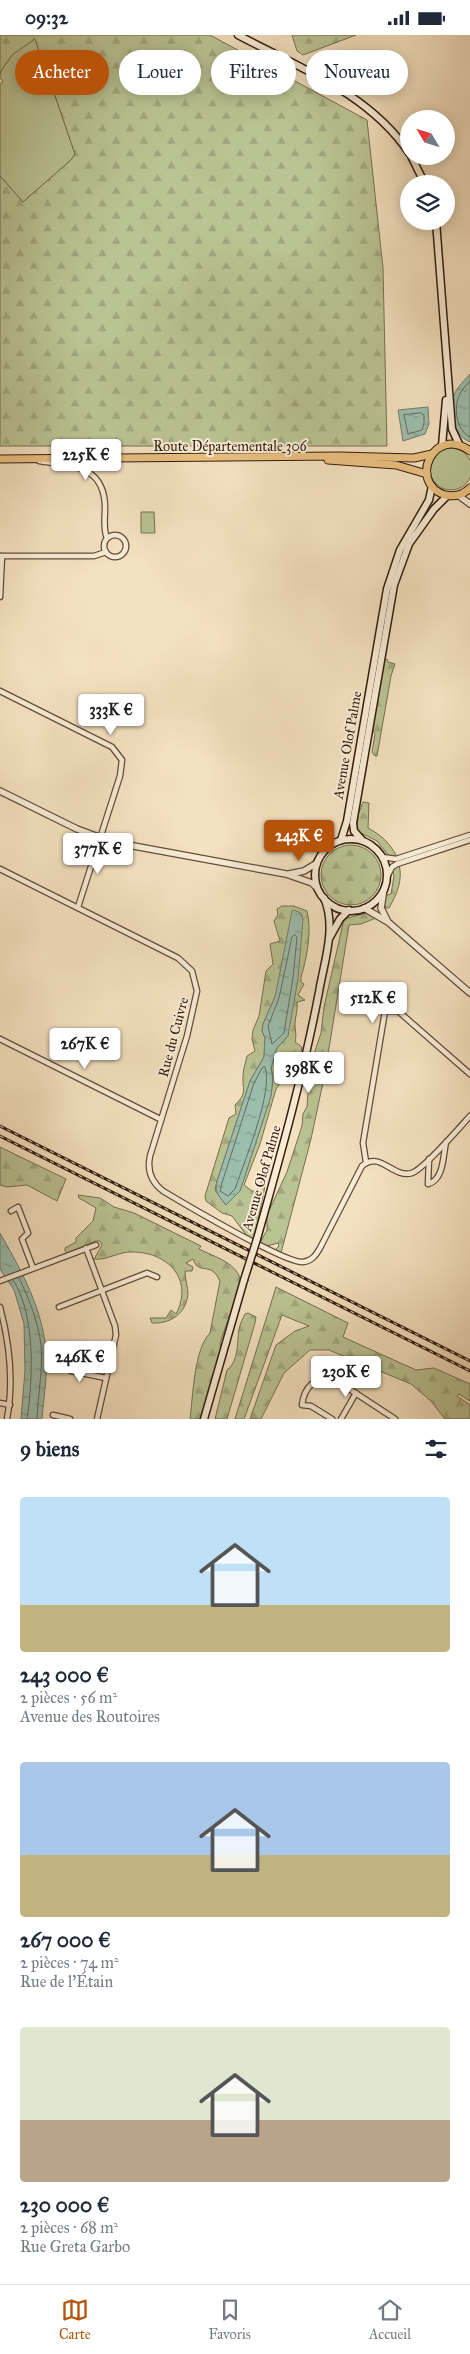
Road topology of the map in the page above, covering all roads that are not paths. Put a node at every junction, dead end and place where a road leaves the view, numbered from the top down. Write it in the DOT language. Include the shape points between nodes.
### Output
graph roads {
  1 [pos="238,35"];
  2 [pos="400,142"];
  3 [pos="437,230"];
  4 [pos="446,374"];
  5 [pos="459,444"];
  6 [pos="442,445"];
  7 [pos="470,451"];
  8 [pos="432,454"];
  9 [pos="318,458"];
  10 [pos="0,459"];
  11 [pos="23,459"];
  12 [pos="427,474"];
  13 [pos="432,487"];
  14 [pos="470,488"];
  15 [pos="447,495"];
  16 [pos="458,495"];
  17 [pos="470,504"];
  18 [pos="107,538"];
  19 [pos="106,552"];
  20 [pos="1,556"];
  21 [pos="0,597"];
  22 [pos="378,653"];
  23 [pos="0,691"];
  24 [pos="0,791"];
  25 [pos="470,835"];
  26 [pos="100,838"];
  27 [pos="341,840"];
  28 [pos="362,840"];
  29 [pos="470,840"];
  30 [pos="382,857"];
  31 [pos="317,863"];
  32 [pos="0,869"];
  33 [pos="286,874"];
  34 [pos="387,877"];
  35 [pos="317,887"];
  36 [pos="384,889"];
  37 [pos="324,899"];
  38 [pos="78,907"];
  39 [pos="364,908"];
  40 [pos="349,910"];
  41 [pos="388,922"];
  42 [pos="329,940"];
  43 [pos="470,993"];
  44 [pos="0,1039"];
  45 [pos="470,1074"];
  46 [pos="470,1115"];
  47 [pos="160,1119"];
  48 [pos="446,1142"];
  49 [pos="429,1159"];
  50 [pos="366,1163"];
  51 [pos="11,1211"];
  52 [pos="96,1245"];
  53 [pos="86,1248"];
  54 [pos="33,1268"];
  55 [pos="157,1277"];
  56 [pos="0,1281"];
  57 [pos="102,1291"];
  58 [pos="0,1307"];
  59 [pos="59,1307"];
  60 [pos="64,1365"];
  61 [pos="106,1378"];
  62 [pos="356,1393"];
  63 [pos="0,1403"];
  64 [pos="10,1405"];
  65 [pos="53,1415"];
  66 [pos="7,1419"];
  67 [pos="70,1419"];
  68 [pos="96,1419"];
  69 [pos="204,1419"];
  70 [pos="332,1419"];
  71 [pos="341,1419"];
  72 [pos="396,1419"];
  1 -- 2 [label="main road" via="356,99 386,124"];
  3 -- 4 [label="main road"];
  4 -- 5 [label="main road" via="452,429"];
  4 -- 6 [label="main road"];
  5 -- 6 [label="main road"];
  5 -- 7 [label="main road"];
  6 -- 8 [label="main road"];
  8 -- 9 [label="main road, Route Départementale 306" via="414,458"];
  8 -- 12 [label="main road"];
  9 -- 11 [label="main road, Route Départementale 306"];
  9 -- 12 [label="main road, Route Départementale 306" via="396,465"];
  10 -- 11 [label="main road, Route Départementale 306"];
  11 -- 18 [label="street" via="75,467 95,476 105,497"];
  12 -- 13 [label="main road"];
  13 -- 15 [label="main road"];
  13 -- 22 [label="main road" via="429,500 394,563"];
  14 -- 16 [label="main road"];
  15 -- 16 [label="main road"];
  15 -- 22 [label="main road" via="406,552 392,591"];
  16 -- 17 [label="street"];
  18 -- 19 [label="street"];
  18 -- 19 [label="street" via="120,537 125,549 118,556"];
  19 -- 20 [label="street" via="94,556"];
  20 -- 21 [label="street"];
  22 -- 27 [label="main road, Avenue Olof Palme"];
  22 -- 28 [label="main road, Avenue Olof Palme" via="353,823 354,831"];
  23 -- 26 [label="street" via="112,747 119,755 122,769"];
  24 -- 26 [label="street"];
  25 -- 30 [label="street" via="396,859"];
  26 -- 33 [label="street"];
  26 -- 38 [label="street"];
  27 -- 28 [label="main road"];
  27 -- 31 [label="main road" via="326,849"];
  28 -- 30 [label="main road"];
  29 -- 34 [label="street" via="398,864 392,867"];
  30 -- 34 [label="main road"];
  31 -- 33 [label="street" via="304,871"];
  31 -- 35 [label="main road"];
  32 -- 38 [label="street, Rue du Cuivre"];
  33 -- 35 [label="street"];
  34 -- 36 [label="main road"];
  35 -- 37 [label="main road"];
  36 -- 39 [label="main road" via="376,901"];
  36 -- 41 [label="street" via="381,908"];
  37 -- 40 [label="main road" via="335,907"];
  37 -- 42 [label="main road, Avenue Olof Palme" via="330,916"];
  38 -- 47 [label="street, Rue du Cuivre" via="187,964 195,976 197,991 193,1012"];
  39 -- 40 [label="main road"];
  39 -- 41 [label="street"];
  40 -- 42 [label="main road, Avenue Olof Palme"];
  41 -- 43 [label="street"];
  42 -- 69 [label="main road, Avenue Olof Palme, bridge" via="296,1101"];
  44 -- 47 [label="street"];
  45 -- 50 [label="street" via="398,1011 385,1011 363,1143"];
  46 -- 48 [label="street"];
  47 -- 50 [label="street, Rue du Cuivre" via="148,1163 150,1175 158,1188 295,1261 310,1260 316,1255"];
  48 -- 49 [label="street"];
  48 -- 49 [label="street" via="439,1175 428,1184"];
  49 -- 50 [label="street" via="418,1170 407,1173 377,1161"];
  51 -- 54 [label="street" via="18,1207 28,1233 22,1239"];
  52 -- 53 [label="street"];
  53 -- 54 [label="street"];
  53 -- 57 [label="street"];
  54 -- 56 [label="street"];
  55 -- 57 [label="street" via="147,1273"];
  57 -- 59 [label="street"];
  57 -- 61 [label="street" via="116,1335"];
  58 -- 64 [label="street" via="11,1360"];
  60 -- 61 [label="street" via="71,1371"];
  61 -- 68 [label="street"];
  62 -- 70 [label="street" via="325,1377 310,1384 302,1405 311,1406"];
  62 -- 71 [label="street"];
  62 -- 72 [label="street"];
  63 -- 64 [label="street"];
  64 -- 66 [label="street"];
  65 -- 67 [label="street"];
}
